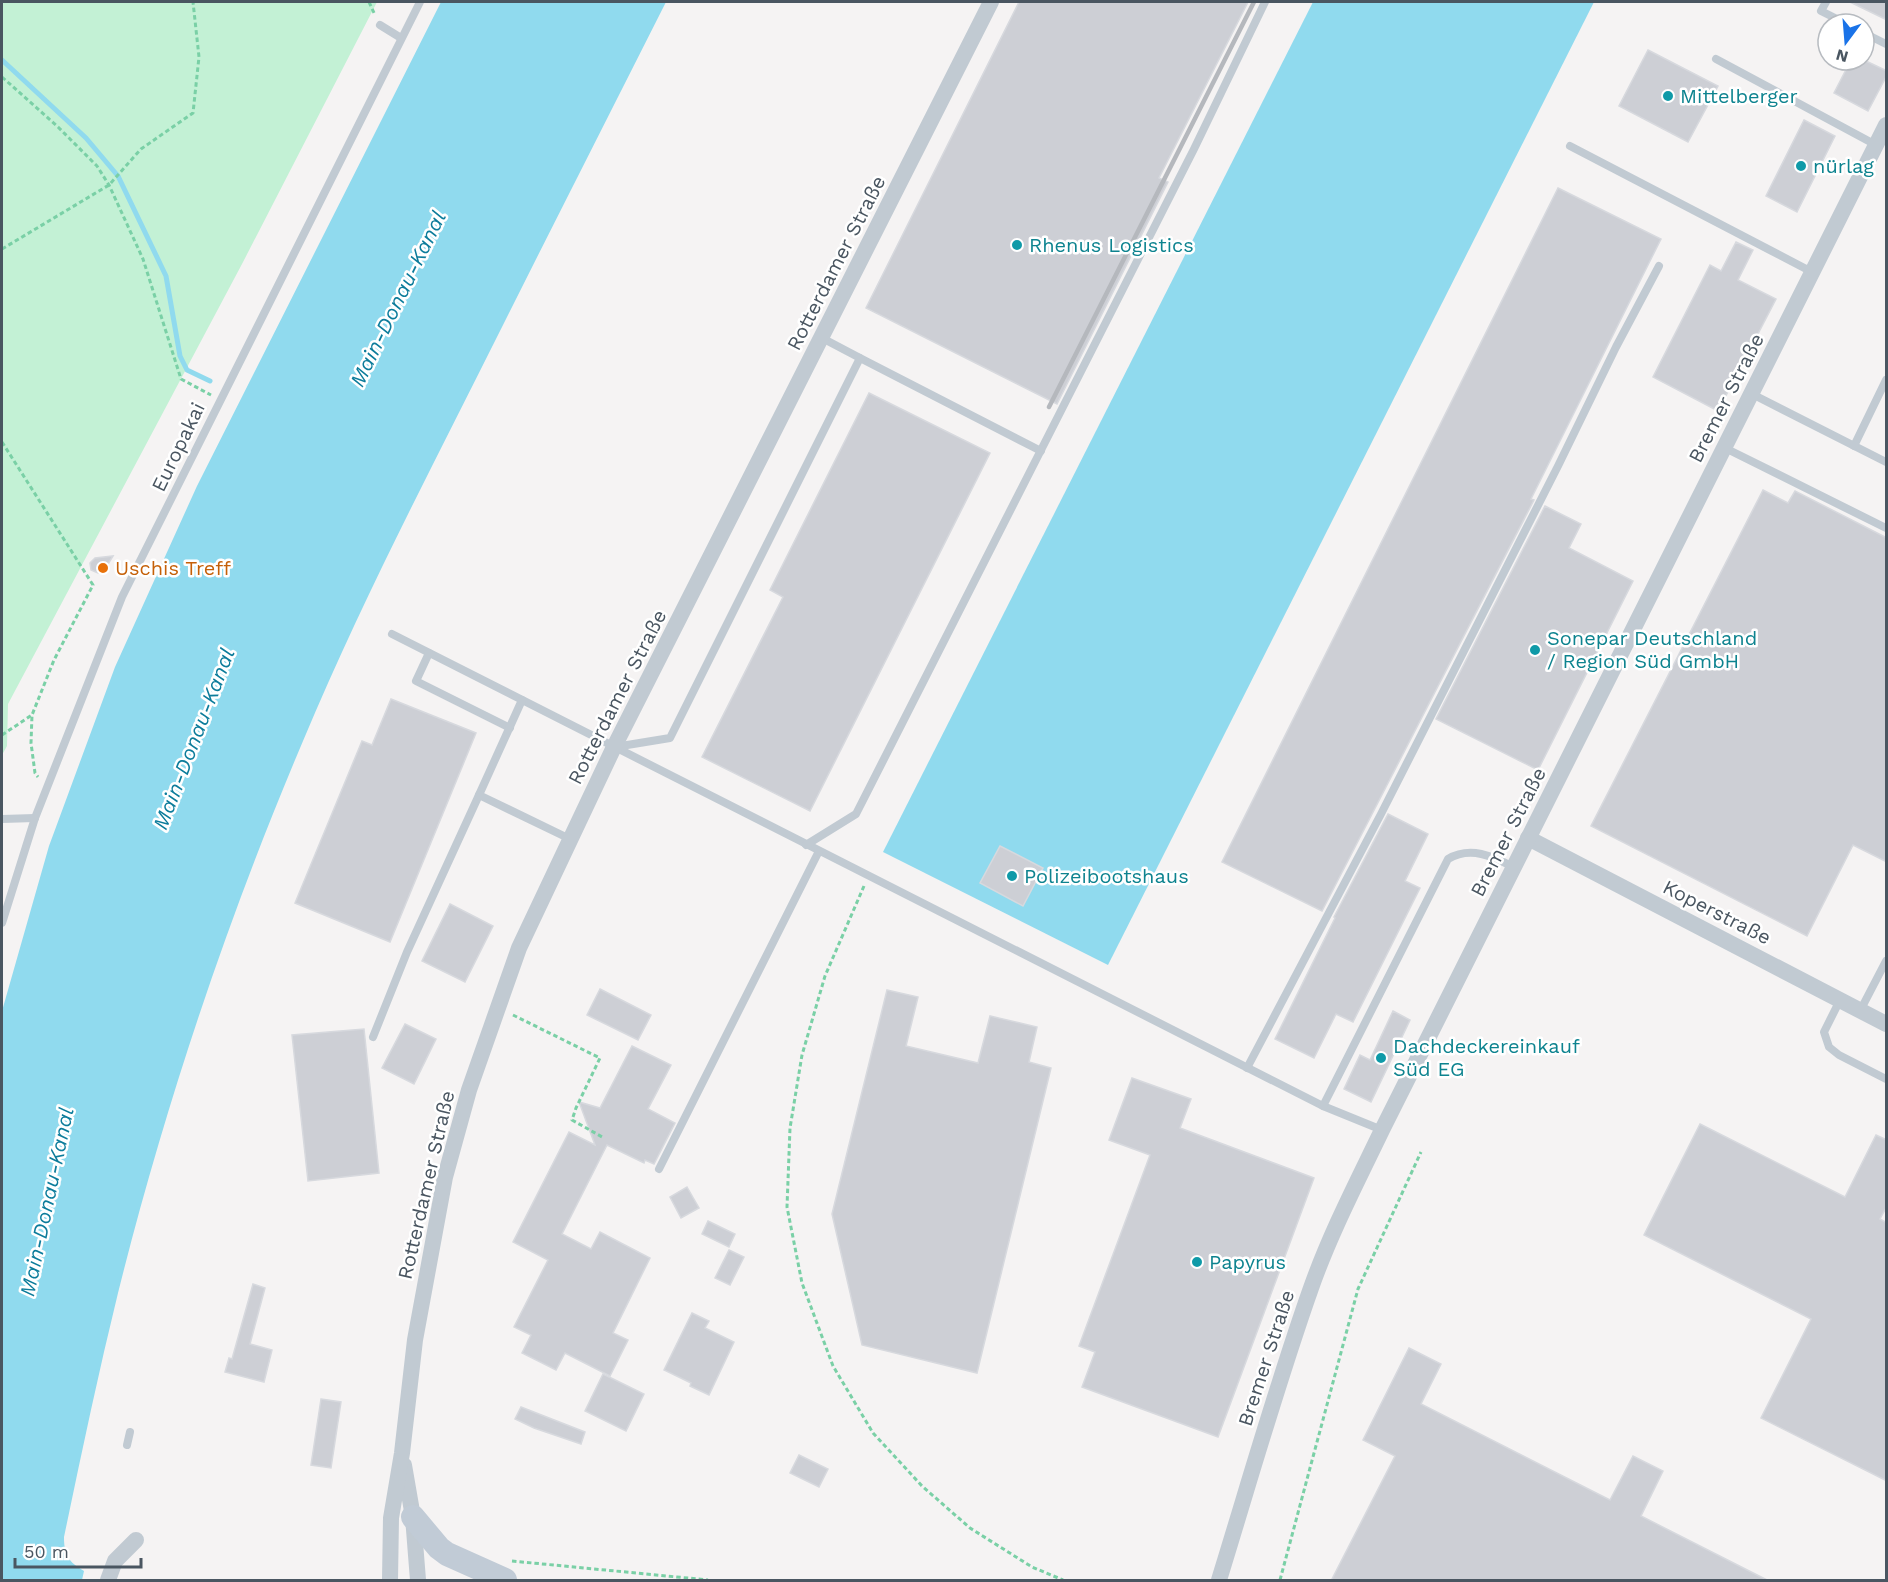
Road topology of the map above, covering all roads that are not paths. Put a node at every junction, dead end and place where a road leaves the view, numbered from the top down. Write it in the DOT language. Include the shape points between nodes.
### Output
graph roads {
  1 [pos="420,2"];
  2 [pos="991,2"];
  3 [pos="1265,2"];
  4 [pos="380,25"];
  5 [pos="401,38"];
  6 [pos="1716,59"];
  7 [pos="1887,125"];
  8 [pos="1876,145"];
  9 [pos="1570,146"];
  10 [pos="1659,266"];
  11 [pos="1812,272"];
  12 [pos="822,338"];
  13 [pos="860,358"];
  14 [pos="1887,380"];
  15 [pos="1752,394"];
  16 [pos="1854,446"];
  17 [pos="1725,448"];
  18 [pos="1041,452"];
  19 [pos="1887,462"];
  20 [pos="1887,528"];
  21 [pos="392,634"];
  22 [pos="429,653"];
  23 [pos="522,700"];
  24 [pos="510,728"];
  25 [pos="614,747"];
  26 [pos="479,795"];
  27 [pos="35,818"];
  28 [pos="2,819"];
  29 [pos="1528,838"];
  30 [pos="570,839"];
  31 [pos="806,845"];
  32 [pos="819,851"];
  33 [pos="1514,867"];
  34 [pos="2,923"];
  35 [pos="1887,961"];
  36 [pos="1840,1000"];
  37 [pos="1860,1011"];
  38 [pos="1887,1024"];
  39 [pos="373,1038"];
  40 [pos="1247,1068"];
  41 [pos="1887,1079"];
  42 [pos="1323,1106"];
  43 [pos="1382,1130"];
  44 [pos="659,1169"];
  45 [pos="130,1432"];
  46 [pos="127,1445"];
  47 [pos="402,1453"];
  48 [pos="413,1517"];
  49 [pos="136,1540"];
  50 [pos="504,1569"];
  51 [pos="108,1581"];
  52 [pos="390,1581"];
  53 [pos="417,1581"];
  54 [pos="1219,1581"];
  1 -- 5 [label="lane, Europakai"];
  2 -- 12 [label="street, Rotterdamer Straße"];
  3 -- 18 [label="lane"];
  4 -- 5 [label="lane"];
  5 -- 27 [label="lane, Europakai" via="122,597"];
  6 -- 8 [label="lane"];
  7 -- 8 [label="street, Bremer Straße"];
  8 -- 11 [label="street, Bremer Straße"];
  9 -- 11 [label="lane"];
  10 -- 40 [label="lane" via="1376,824"];
  11 -- 15 [label="street, Bremer Straße"];
  12 -- 13 [label="lane"];
  12 -- 25 [label="street, Rotterdamer Straße"];
  13 -- 18 [label="lane"];
  13 -- 25 [label="lane" via="670,738"];
  14 -- 16 [label="lane"];
  15 -- 16 [label="lane"];
  15 -- 17 [label="street, Bremer Straße"];
  16 -- 19 [label="lane"];
  17 -- 20 [label="lane"];
  17 -- 29 [label="street, Bremer Straße"];
  18 -- 31 [label="lane" via="856,814"];
  21 -- 22 [label="lane"];
  22 -- 23 [label="lane"];
  22 -- 24 [label="lane" via="416,681"];
  23 -- 24 [label="lane"];
  23 -- 25 [label="lane"];
  24 -- 26 [label="lane"];
  25 -- 30 [label="street, Rotterdamer Straße"];
  25 -- 31 [label="lane"];
  26 -- 30 [label="lane"];
  26 -- 39 [label="lane" via="407,952"];
  27 -- 28 [label="lane"];
  27 -- 34 [label="lane, Europakai"];
  29 -- 33 [label="street, Bremer Straße"];
  29 -- 36 [label="street, Koperstraße"];
  30 -- 47 [label="street, Rotterdamer Straße" via="519,948 497,1007 445,1177 414,1340"];
  31 -- 32 [label="lane"];
  32 -- 40 [label="lane"];
  32 -- 44 [label="lane"];
  33 -- 42 [label="lane" via="1494,857 1473,853 1458,853 1448,859"];
  33 -- 43 [label="street, Bremer Straße"];
  35 -- 37 [label="lane"];
  36 -- 37 [label="street, Koperstraße"];
  36 -- 41 [label="lane" via="1824,1032 1828,1047"];
  37 -- 38 [label="street, Koperstraße"];
  40 -- 42 [label="lane"];
  42 -- 43 [label="lane"];
  43 -- 54 [label="street, Bremer Straße" via="1311,1287"];
  45 -- 46 [label="lane"];
  47 -- 48 [label="street, Rotterdamer Straße"];
  47 -- 52 [label="street, Rotterdamer Straße" via="391,1518"];
  48 -- 50 [label="main road" via="434,1542 460,1562"];
  48 -- 53 [label="street, Rotterdamer Straße"];
  49 -- 51 [label="street" via="115,1561"];
}
